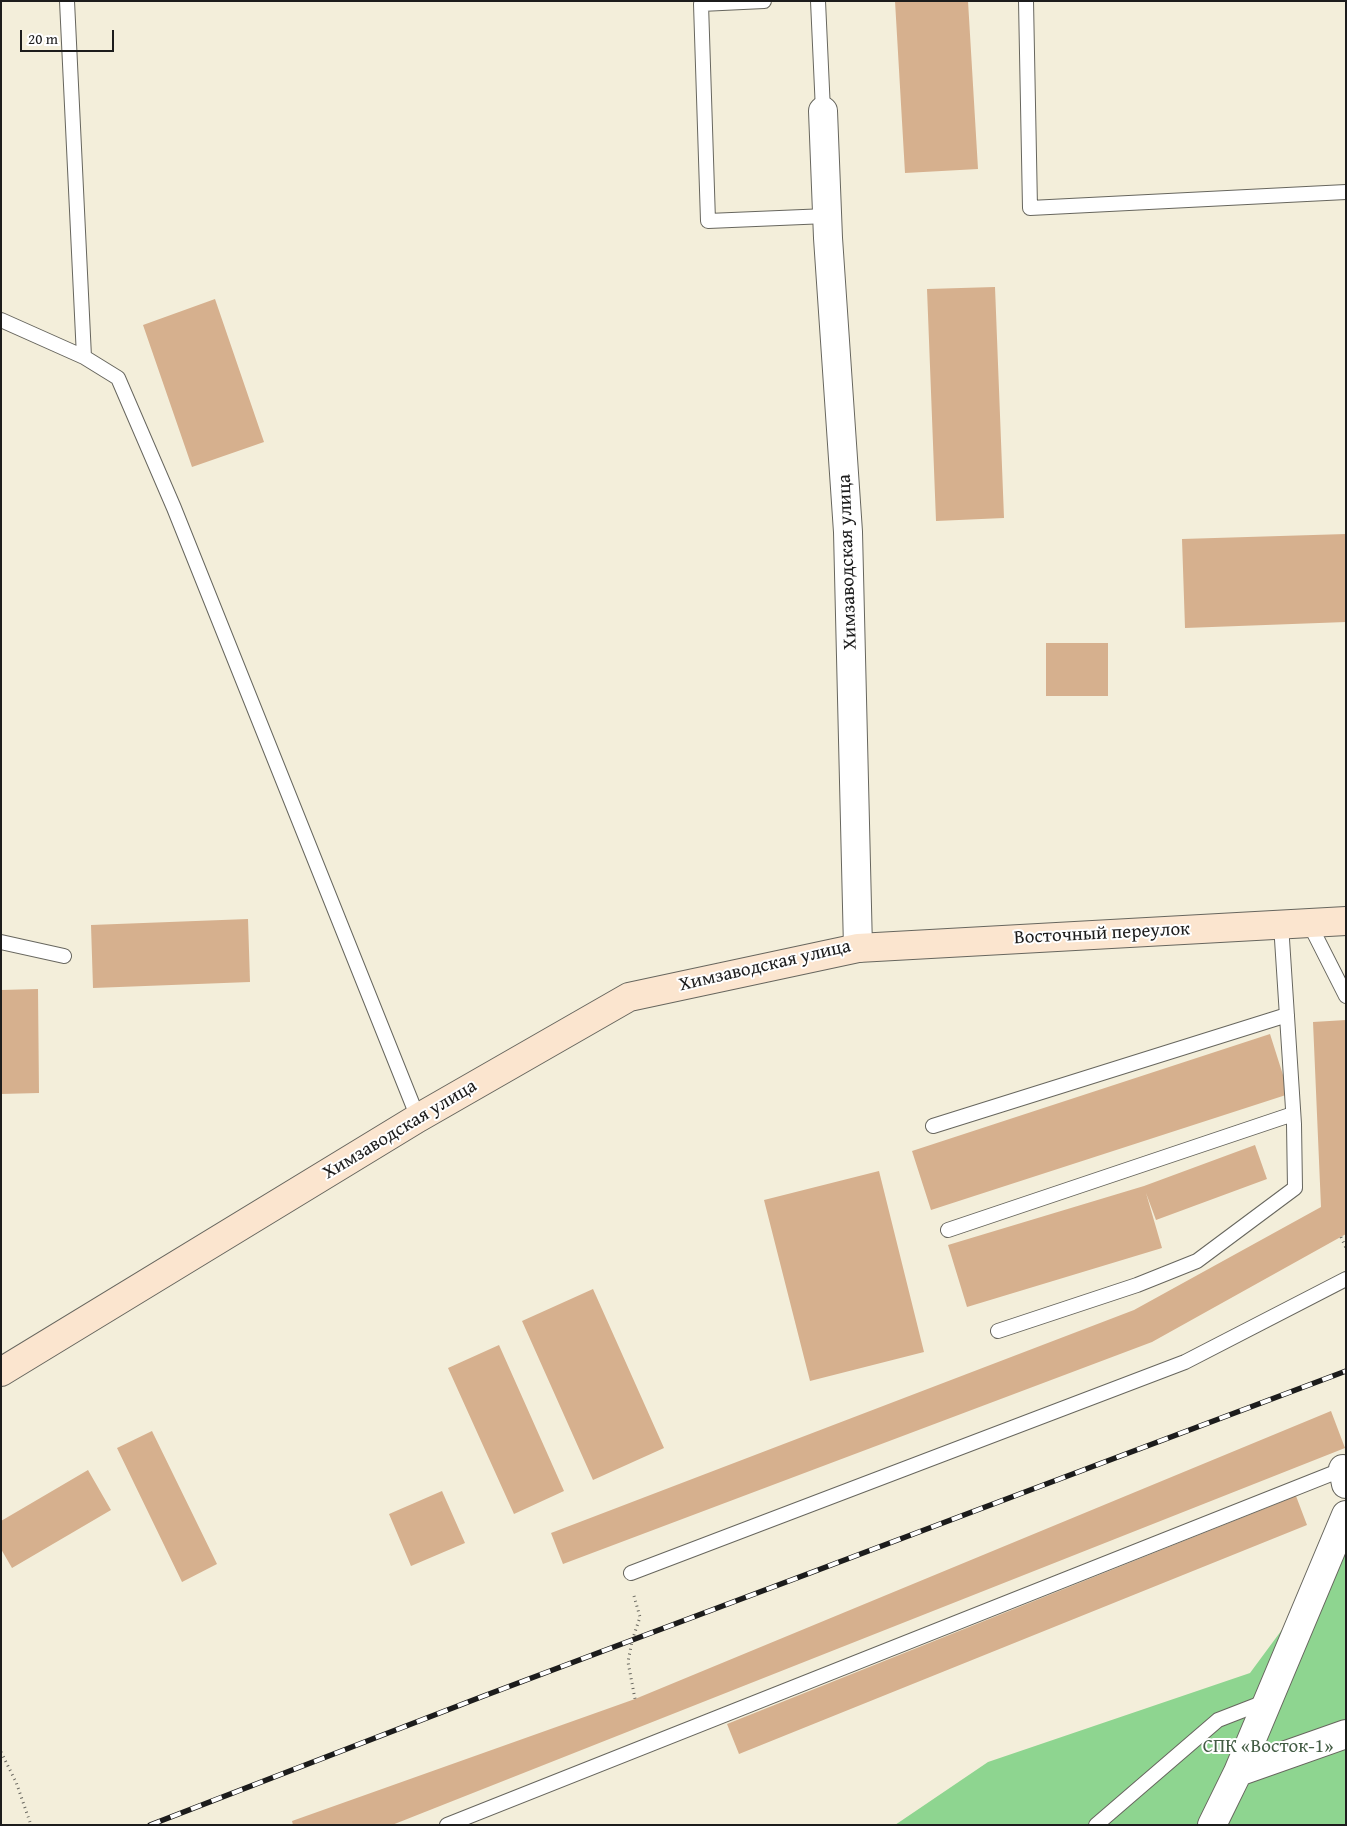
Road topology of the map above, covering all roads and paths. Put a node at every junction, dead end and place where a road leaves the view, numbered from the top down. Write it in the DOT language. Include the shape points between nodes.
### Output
graph roads {
  1 [pos="67,1"];
  2 [pos="764,1"];
  3 [pos="818,1"];
  4 [pos="1026,1"];
  5 [pos="701,3"];
  6 [pos="823,111"];
  7 [pos="1346,192"];
  8 [pos="827,216"];
  9 [pos="1,320"];
  10 [pos="84,357"];
  11 [pos="1346,921"];
  12 [pos="1309,923"];
  13 [pos="1281,924"];
  14 [pos="1,942"];
  15 [pos="858,948"];
  16 [pos="64,956"];
  17 [pos="1346,996"];
  18 [pos="1287,1015"];
  19 [pos="1293,1114"];
  20 [pos="418,1118"];
  21 [pos="933,1126"];
  22 [pos="948,1230"];
  23 [pos="1341,1236"];
  24 [pos="1346,1248"];
  25 [pos="1346,1280"];
  26 [pos="998,1331"];
  27 [pos="1,1372"];
  28 [pos="1345,1474"];
  29 [pos="1346,1515"];
  30 [pos="631,1573"];
  31 [pos="635,1699"];
  32 [pos="1268,1701"];
  33 [pos="1346,1734"];
  34 [pos="1,1752"];
  35 [pos="1238,1772"];
  36 [pos="31,1825"];
  37 [pos="446,1825"];
  38 [pos="1096,1825"];
  39 [pos="1212,1825"];
  1 -- 10 [label="lane"];
  2 -- 5 [label="lane"];
  3 -- 6 [label="lane"];
  4 -- 7 [label="lane" via="1030,208"];
  5 -- 8 [label="lane" via="708,220"];
  6 -- 8 [label="street, Химзаводская улица"];
  8 -- 15 [label="street, Химзаводская улица" via="848,532"];
  9 -- 10 [label="lane"];
  10 -- 20 [label="lane" via="118,378 174,508"];
  11 -- 12 [label="street, Восточный переулок"];
  12 -- 13 [label="street, Восточный переулок"];
  12 -- 17 [label="lane"];
  13 -- 15 [label="street, Восточный переулок"];
  13 -- 18 [label="lane"];
  14 -- 16 [label="lane"];
  15 -- 20 [label="street, Химзаводская улица" via="629,998"];
  18 -- 19 [label="lane"];
  18 -- 21 [label="lane"];
  19 -- 22 [label="lane"];
  19 -- 26 [label="lane" via="1295,1188 1196,1261 1138,1285"];
  20 -- 27 [label="street, Химзаводская улица"];
  23 -- 24 [label="path"];
  25 -- 30 [label="lane" via="1185,1362"];
  28 -- 37 [label="lane"];
  29 -- 32 [label="street"];
  30 -- 31 [label="path" via="640,1617 628,1662"];
  32 -- 35 [label="street"];
  32 -- 38 [label="lane" via="1218,1720"];
  33 -- 35 [label="street"];
  34 -- 36 [label="path"];
  35 -- 39 [label="street"];
}
